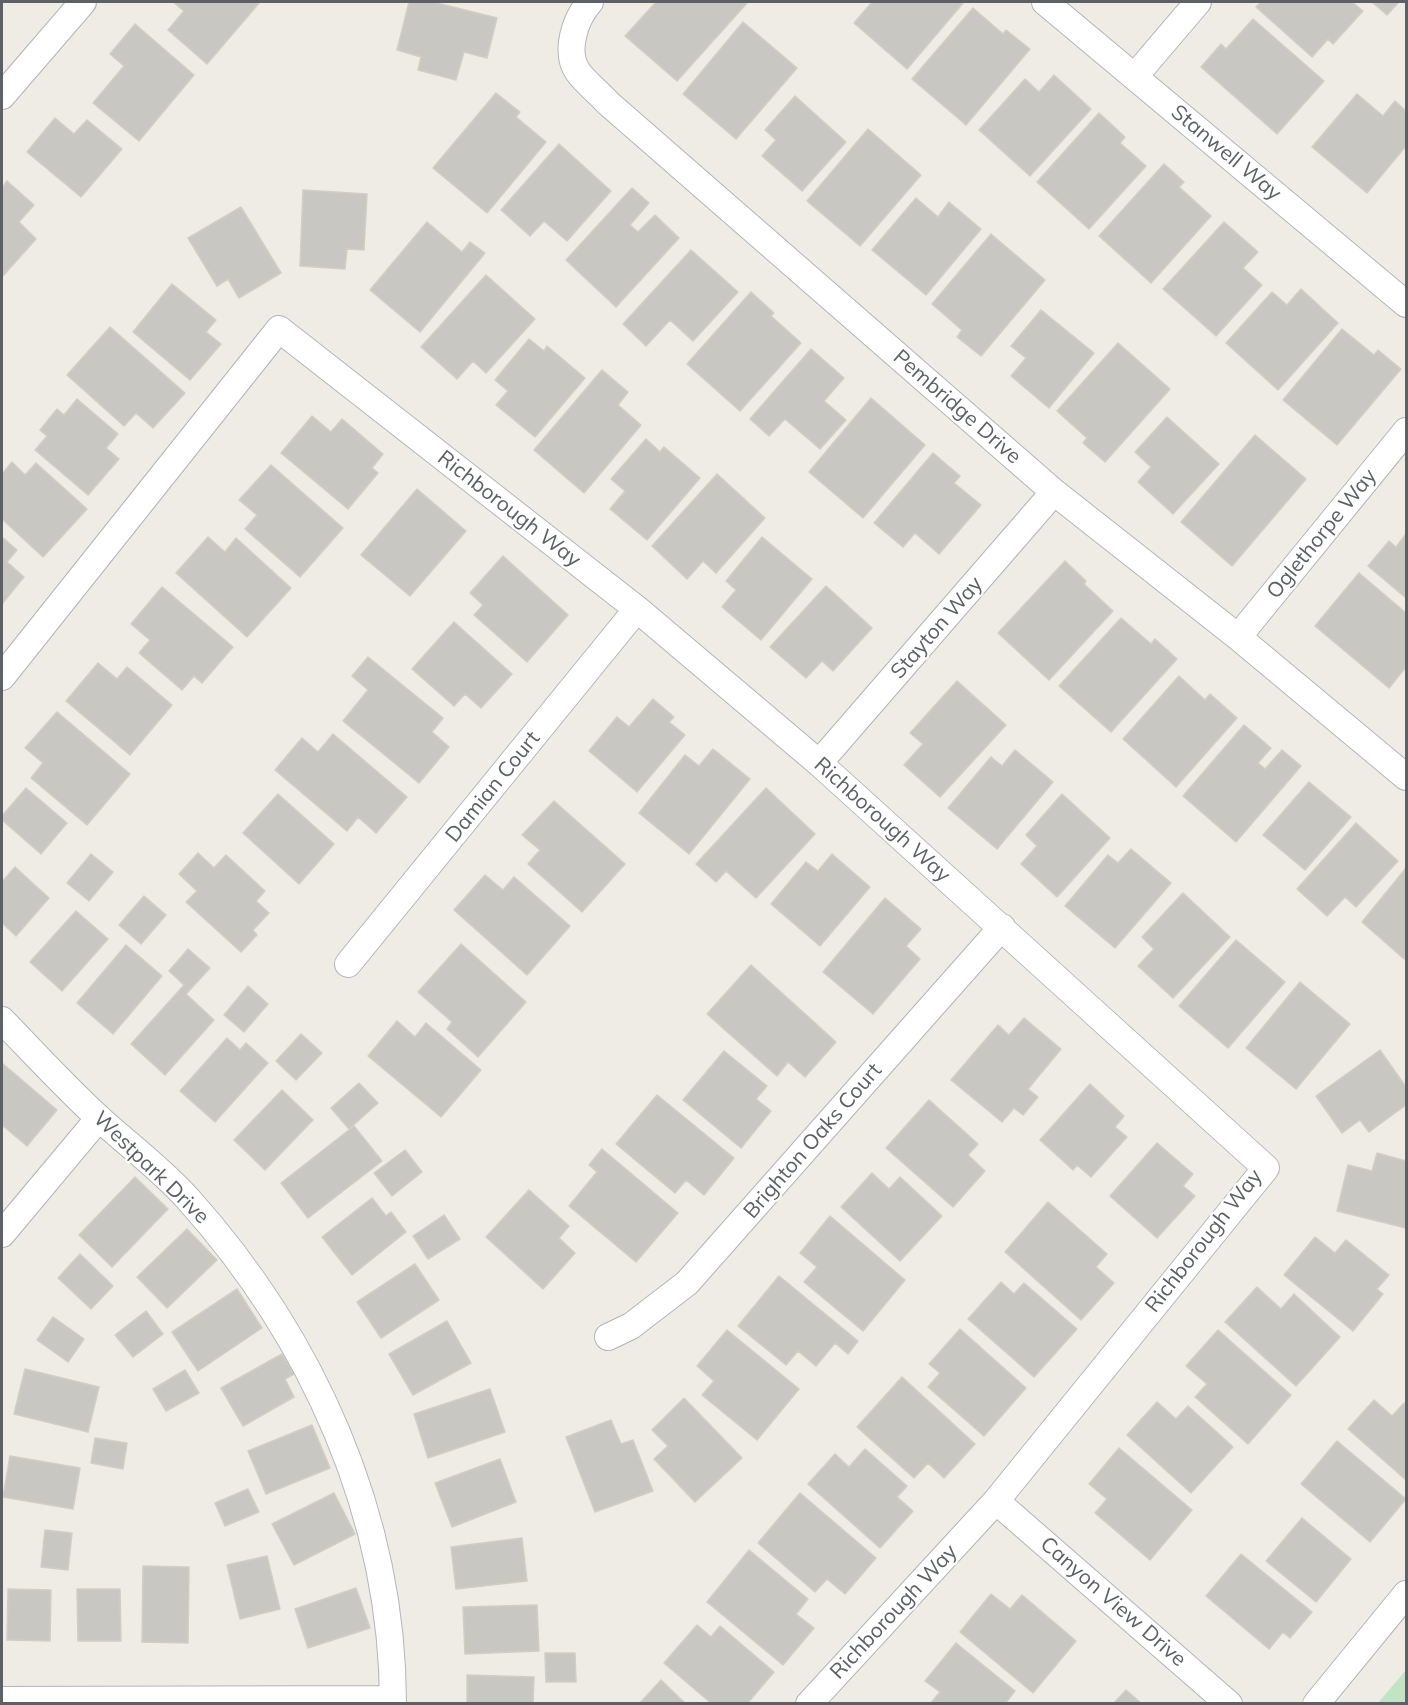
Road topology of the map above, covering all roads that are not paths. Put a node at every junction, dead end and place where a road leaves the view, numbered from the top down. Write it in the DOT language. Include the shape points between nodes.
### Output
graph roads {
  1 [pos="83,2"];
  2 [pos="590,2"];
  3 [pos="1045,2"];
  4 [pos="1198,2"];
  5 [pos="1135,76"];
  6 [pos="2,96"];
  7 [pos="1407,304"];
  8 [pos="1407,431"];
  9 [pos="1054,492"];
  10 [pos="637,609"];
  11 [pos="1238,637"];
  12 [pos="2,677"];
  13 [pos="819,763"];
  14 [pos="1407,777"];
  15 [pos="1002,927"];
  16 [pos="348,964"];
  17 [pos="2,1020"];
  18 [pos="99,1118"];
  19 [pos="2,1234"];
  20 [pos="608,1337"];
  21 [pos="996,1501"];
  22 [pos="1407,1594"];
  23 [pos="2,1700"];
  24 [pos="393,1701"];
  25 [pos="809,1704"];
  26 [pos="1229,1704"];
  27 [pos="1316,1704"];
  1 -- 6 [label="street"];
  2 -- 9 [label="street, Pembridge Drive" via="570,48 577,71 608,103"];
  3 -- 5 [label="street, Stanwell Way"];
  4 -- 5 [label="street"];
  5 -- 7 [label="street, Stanwell Way"];
  8 -- 11 [label="street, Oglethorpe Way"];
  9 -- 11 [label="street, Pembridge Drive"];
  9 -- 13 [label="street, Stayton Way"];
  10 -- 12 [label="street, Richborough Way" via="279,329"];
  10 -- 13 [label="street, Richborough Way"];
  10 -- 16 [label="street, Damian Court"];
  11 -- 14 [label="street, Pembridge Drive"];
  13 -- 15 [label="street, Richborough Way"];
  15 -- 20 [label="street, Brighton Oaks Court" via="695,1274 660,1305"];
  15 -- 21 [label="street, Richborough Way" via="1266,1168"];
  17 -- 18 [label="street, Westpark Drive"];
  18 -- 19 [label="street"];
  18 -- 24 [label="street, Westpark Drive" via="187,1197 237,1257 282,1321 319,1390 350,1462 372,1537 387,1614"];
  21 -- 25 [label="street, Richborough Way"];
  21 -- 26 [label="street, Canyon View Drive"];
  22 -- 27 [label="street"];
  23 -- 24 [label="street"];
}
